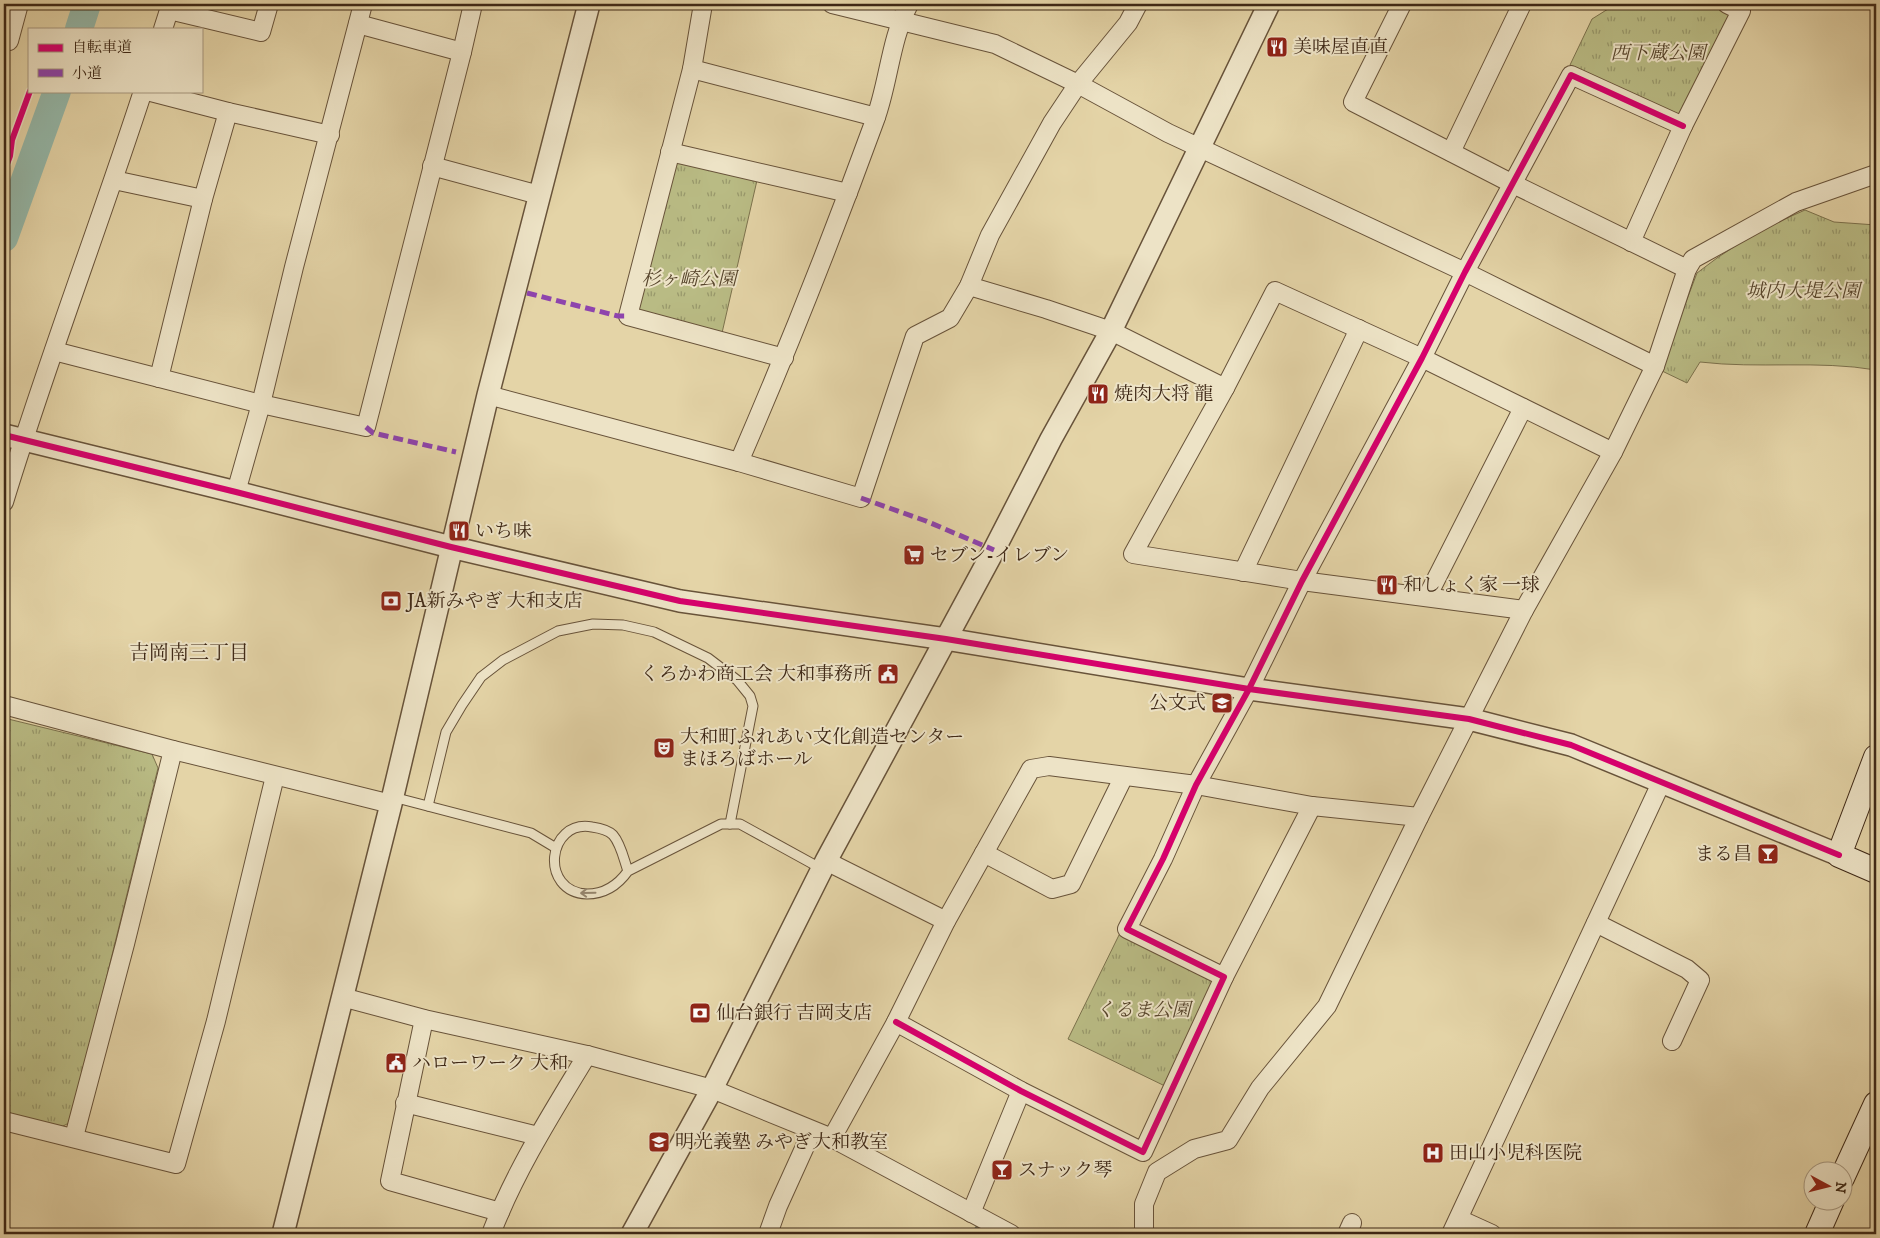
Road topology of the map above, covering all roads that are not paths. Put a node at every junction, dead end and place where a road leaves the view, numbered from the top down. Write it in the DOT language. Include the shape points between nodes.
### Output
graph roads {
  1 [pos="19,4"];
  2 [pos="269,4"];
  3 [pos="363,4"];
  4 [pos="473,4"];
  5 [pos="589,4"];
  6 [pos="703,4"];
  7 [pos="832,4"];
  8 [pos="909,4"];
  9 [pos="1138,4"];
  10 [pos="1269,4"];
  11 [pos="1402,4"];
  12 [pos="1522,4"];
  13 [pos="1727,4"];
  14 [pos="170,7"];
  15 [pos="900,22"];
  16 [pos="358,24"];
  17 [pos="163,28"];
  18 [pos="4,40"];
  19 [pos="462,52"];
  20 [pos="692,70"];
  21 [pos="1078,84"];
  22 [pos="143,92"];
  23 [pos="151,92"];
  24 [pos="228,112"];
  25 [pos="876,117"];
  26 [pos="1683,126"];
  27 [pos="330,135"];
  28 [pos="1199,148"];
  29 [pos="670,152"];
  30 [pos="1451,152"];
  31 [pos="432,166"];
  32 [pos="1876,174"];
  33 [pos="114,180"];
  34 [pos="1513,184"];
  35 [pos="848,193"];
  36 [pos="539,196"];
  37 [pos="203,199"];
  38 [pos="1631,242"];
  39 [pos="1687,269"];
  40 [pos="1465,272"];
  41 [pos="969,286"];
  42 [pos="1359,330"];
  43 [pos="1111,332"];
  44 [pos="54,351"];
  45 [pos="784,358"];
  46 [pos="1422,358"];
  47 [pos="1655,366"];
  48 [pos="159,378"];
  49 [pos="1225,388"];
  50 [pos="488,395"];
  51 [pos="261,404"];
  52 [pos="1523,408"];
  53 [pos="13,438"];
  54 [pos="1613,452"];
  55 [pos="739,462"];
  56 [pos="236,492"];
  57 [pos="4,502"];
  58 [pos="452,547"];
  59 [pos="1243,572"];
  60 [pos="1302,581"];
  61 [pos="1427,597"];
  62 [pos="1524,610"];
  63 [pos="946,639"];
  64 [pos="1249,689"];
  65 [pos="4,706"];
  66 [pos="1469,719"];
  67 [pos="173,750"];
  68 [pos="1876,757"];
  69 [pos="275,776"];
  70 [pos="1124,776"];
  71 [pos="1661,783"];
  72 [pos="1196,785"];
  73 [pos="392,800"];
  74 [pos="428,806"];
  75 [pos="1312,806"];
  76 [pos="1418,817"];
  77 [pos="730,824"];
  78 [pos="556,848"];
  79 [pos="984,853"];
  80 [pos="1839,855"];
  81 [pos="824,865"];
  82 [pos="628,871"];
  83 [pos="1876,871"];
  84 [pos="946,921"];
  85 [pos="1596,924"];
  86 [pos="1224,977"];
  87 [pos="342,997"];
  88 [pos="424,1019"];
  89 [pos="896,1022"];
  90 [pos="1672,1041"];
  91 [pos="587,1055"];
  92 [pos="712,1088"];
  93 [pos="1021,1091"];
  94 [pos="405,1103"];
  95 [pos="1876,1104"];
  96 [pos="4,1121"];
  97 [pos="812,1131"];
  98 [pos="538,1136"];
  99 [pos="74,1137"];
  100 [pos="832,1138"];
  101 [pos="1143,1152"];
  102 [pos="1850,1160"];
  103 [pos="1157,1172"];
  104 [pos="1827,1210"];
  105 [pos="500,1212"];
  106 [pos="971,1213"];
  107 [pos="1455,1226"];
  108 [pos="283,1234"];
  109 [pos="491,1234"];
  110 [pos="632,1234"];
  111 [pos="768,1234"];
  112 [pos="1011,1234"];
  113 [pos="1144,1234"];
  114 [pos="1492,1234"];
  115 [pos="1816,1234"];
  1 -- 18 [label="street" via="9,41"];
  2 -- 14 [label="street" via="261,32"];
  3 -- 16 [label="street"];
  4 -- 19 [label="street"];
  5 -- 36 [label="street"];
  6 -- 20 [label="street"];
  7 -- 15 [label="street"];
  8 -- 15 [label="street"];
  9 -- 21 [label="street" via="1128,23"];
  10 -- 28 [label="street"];
  11 -- 30 [label="street" via="1353,102"];
  12 -- 30 [label="street"];
  13 -- 26 [label="street" via="1741,11"];
  14 -- 17 [label="street"];
  15 -- 21 [label="street" via="995,44"];
  15 -- 25 [label="street"];
  16 -- 19 [label="street"];
  16 -- 27 [label="street"];
  19 -- 31 [label="street"];
  20 -- 25 [label="street"];
  20 -- 29 [label="street"];
  21 -- 28 [label="street"];
  21 -- 41 [label="street" via="1052,123 990,235"];
  22 -- 33 [label="street"];
  23 -- 24 [label="street"];
  24 -- 27 [label="street"];
  24 -- 37 [label="street"];
  25 -- 35 [label="street"];
  26 -- 34 [label="street" via="1571,75"];
  26 -- 38 [label="street"];
  27 -- 51 [label="street"];
  28 -- 40 [label="street"];
  28 -- 43 [label="street"];
  29 -- 35 [label="street"];
  29 -- 45 [label="street" via="628,316"];
  30 -- 34 [label="street"];
  31 -- 36 [label="street"];
  31 -- 51 [label="street" via="366,427"];
  32 -- 39 [label="street" via="1796,202 1693,259"];
  33 -- 37 [label="street"];
  33 -- 44 [label="street"];
  34 -- 38 [label="street"];
  34 -- 40 [label="street"];
  35 -- 45 [label="street"];
  36 -- 50 [label="street"];
  37 -- 48 [label="street"];
  38 -- 39 [label="street"];
  39 -- 47 [label="street"];
  40 -- 46 [label="street"];
  40 -- 47 [label="street"];
  41 -- 43 [label="street"];
  41 -- 55 [label="street" via="950,318 915,336 861,498"];
  42 -- 46 [label="street"];
  42 -- 49 [label="street" via="1275,291"];
  42 -- 59 [label="street"];
  43 -- 49 [label="street"];
  43 -- 63 [label="street"];
  44 -- 48 [label="street"];
  44 -- 53 [label="street"];
  45 -- 55 [label="street"];
  46 -- 52 [label="street"];
  46 -- 60 [label="street"];
  47 -- 54 [label="street"];
  48 -- 51 [label="street"];
  49 -- 59 [label="street" via="1133,554"];
  50 -- 55 [label="street"];
  50 -- 58 [label="street"];
  51 -- 56 [label="street"];
  52 -- 54 [label="street"];
  52 -- 61 [label="street"];
  53 -- 56 [label="street"];
  53 -- 57 [label="street"];
  54 -- 62 [label="street"];
  56 -- 58 [label="street"];
  58 -- 63 [label="street" via="680,601"];
  58 -- 73 [label="street"];
  59 -- 60 [label="street"];
  60 -- 61 [label="street"];
  60 -- 64 [label="street"];
  61 -- 62 [label="street"];
  62 -- 66 [label="street"];
  63 -- 64 [label="street"];
  63 -- 81 [label="street"];
  64 -- 66 [label="street"];
  64 -- 72 [label="street"];
  65 -- 67 [label="street"];
  66 -- 71 [label="street" via="1571,745"];
  66 -- 76 [label="street"];
  67 -- 69 [label="street"];
  67 -- 99 [label="street"];
  68 -- 80 [label="main road"];
  69 -- 73 [label="street"];
  69 -- 99 [label="street" via="216,1021 176,1164"];
  70 -- 72 [label="street"];
  70 -- 79 [label="street" via="1049,766 1030,769"];
  70 -- 79 [label="street" via="1071,884 1052,888"];
  71 -- 80 [label="street"];
  71 -- 85 [label="street"];
  72 -- 75 [label="street"];
  72 -- 86 [label="street" via="1127,929"];
  73 -- 74 [label="lane"];
  73 -- 87 [label="street"];
  74 -- 77 [label="lane" via="446,732 482,678 503,660 558,630 593,624 623,625 654,632 708,658 737,680 750,696 753,706"];
  74 -- 78 [label="lane" via="531,833"];
  75 -- 76 [label="street"];
  75 -- 86 [label="street"];
  76 -- 103 [label="street" via="1327,1006 1260,1088 1228,1140 1194,1149"];
  77 -- 81 [label="lane" via="740,824"];
  77 -- 82 [label="lane" via="721,824"];
  78 -- 82 [label="lane" via="563,836 574,829 586,826 600,828 612,834"];
  82 -- 78 [label="lane, one-way" via="620,882 607,890 579,894 564,886 558,876 554,862"];
  79 -- 84 [label="street"];
  80 -- 83 [label="main road"];
  81 -- 84 [label="street"];
  81 -- 92 [label="street"];
  84 -- 89 [label="street"];
  85 -- 90 [label="street" via="1687,969 1700,980"];
  85 -- 107 [label="street"];
  86 -- 101 [label="street"];
  87 -- 88 [label="street"];
  87 -- 108 [label="street"];
  88 -- 91 [label="street"];
  88 -- 94 [label="street"];
  89 -- 93 [label="street"];
  89 -- 100 [label="street"];
  91 -- 92 [label="street"];
  91 -- 98 [label="street"];
  92 -- 97 [label="street"];
  92 -- 110 [label="street"];
  93 -- 101 [label="street"];
  93 -- 106 [label="street"];
  94 -- 98 [label="street"];
  94 -- 105 [label="street" via="390,1181"];
  95 -- 102 [label="main road"];
  96 -- 99 [label="street"];
  97 -- 100 [label="street"];
  97 -- 111 [label="street"];
  98 -- 105 [label="street"];
  100 -- 106 [label="street"];
  101 -- 103 [label="street"];
  103 -- 113 [label="street" via="1144,1204"];
  104 -- 115 [label="main road"];
  105 -- 109 [label="street"];
  106 -- 112 [label="street"];
  107 -- 114 [label="street"];
}
